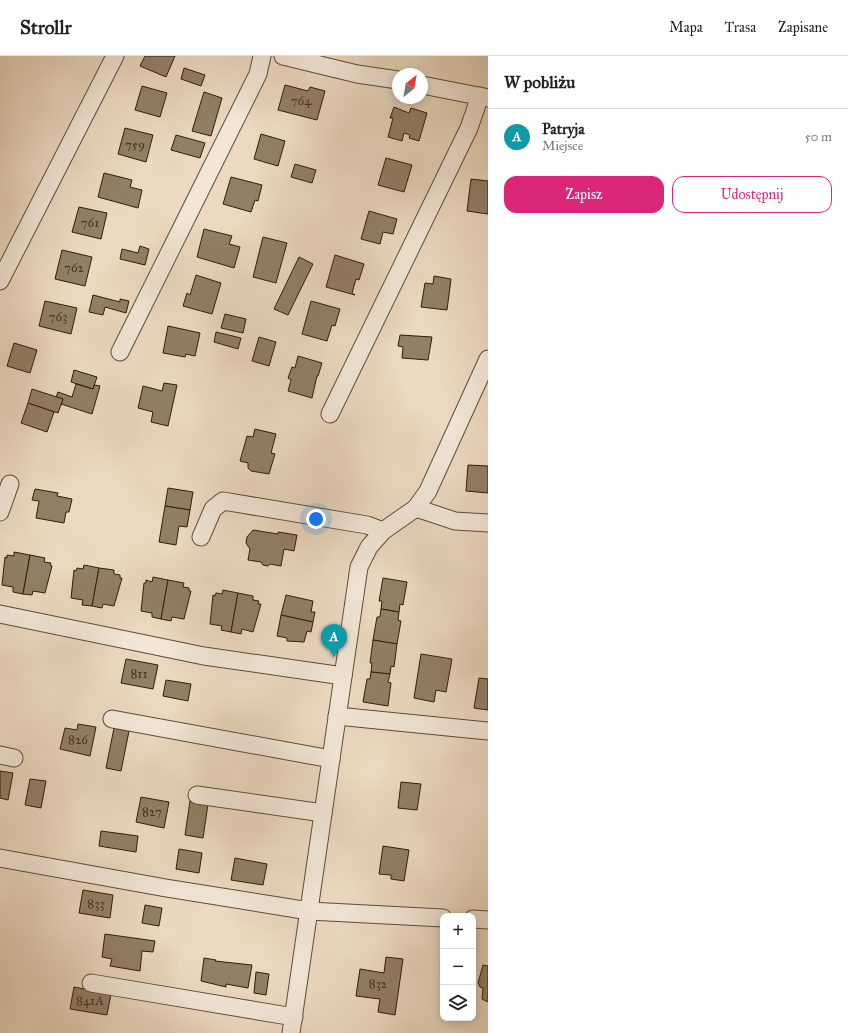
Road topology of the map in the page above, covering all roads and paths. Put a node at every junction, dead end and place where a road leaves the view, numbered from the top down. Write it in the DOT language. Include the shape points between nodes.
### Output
graph roads {
  1 [pos="116,56"];
  2 [pos="262,56"];
  3 [pos="283,56"];
  4 [pos="392,79"];
  5 [pos="428,86"];
  6 [pos="484,97"];
  7 [pos="7,251"];
  8 [pos="0,281"];
  9 [pos="120,352"];
  10 [pos="488,359"];
  11 [pos="330,414"];
  12 [pos="10,484"];
  13 [pos="416,508"];
  14 [pos="0,512"];
  15 [pos="488,523"];
  16 [pos="383,531"];
  17 [pos="201,537"];
  18 [pos="0,614"];
  19 [pos="343,676"];
  20 [pos="337,716"];
  21 [pos="112,719"];
  22 [pos="488,731"];
  23 [pos="331,758"];
  24 [pos="197,795"];
  25 [pos="323,813"];
  26 [pos="0,858"];
  27 [pos="309,911"];
  28 [pos="440,918"];
  29 [pos="476,919"];
  30 [pos="488,920"];
  31 [pos="91,983"];
  32 [pos="292,1025"];
  1 -- 7 [label="street"];
  2 -- 9 [label="street" via="258,74"];
  3 -- 4 [label="street" via="357,74"];
  5 -- 6 [label="street"];
  6 -- 11 [label="street"];
  7 -- 8 [label="street"];
  10 -- 13 [label="street" via="428,492"];
  12 -- 14 [label="street"];
  13 -- 15 [label="street" via="455,521"];
  13 -- 16 [label="street"];
  16 -- 17 [label="street" via="367,525 223,501 213,509"];
  16 -- 19 [label="street" via="369,547 359,567"];
  18 -- 19 [label="street" via="204,656"];
  19 -- 20 [label="street"];
  20 -- 22 [label="street"];
  20 -- 23 [label="street"];
  21 -- 23 [label="street"];
  23 -- 25 [label="street"];
  24 -- 25 [label="street"];
  25 -- 27 [label="street"];
  26 -- 27 [label="street"];
  27 -- 28 [label="street"];
  27 -- 32 [label="street"];
  29 -- 30 [label="street"];
  31 -- 32 [label="street"];
}
